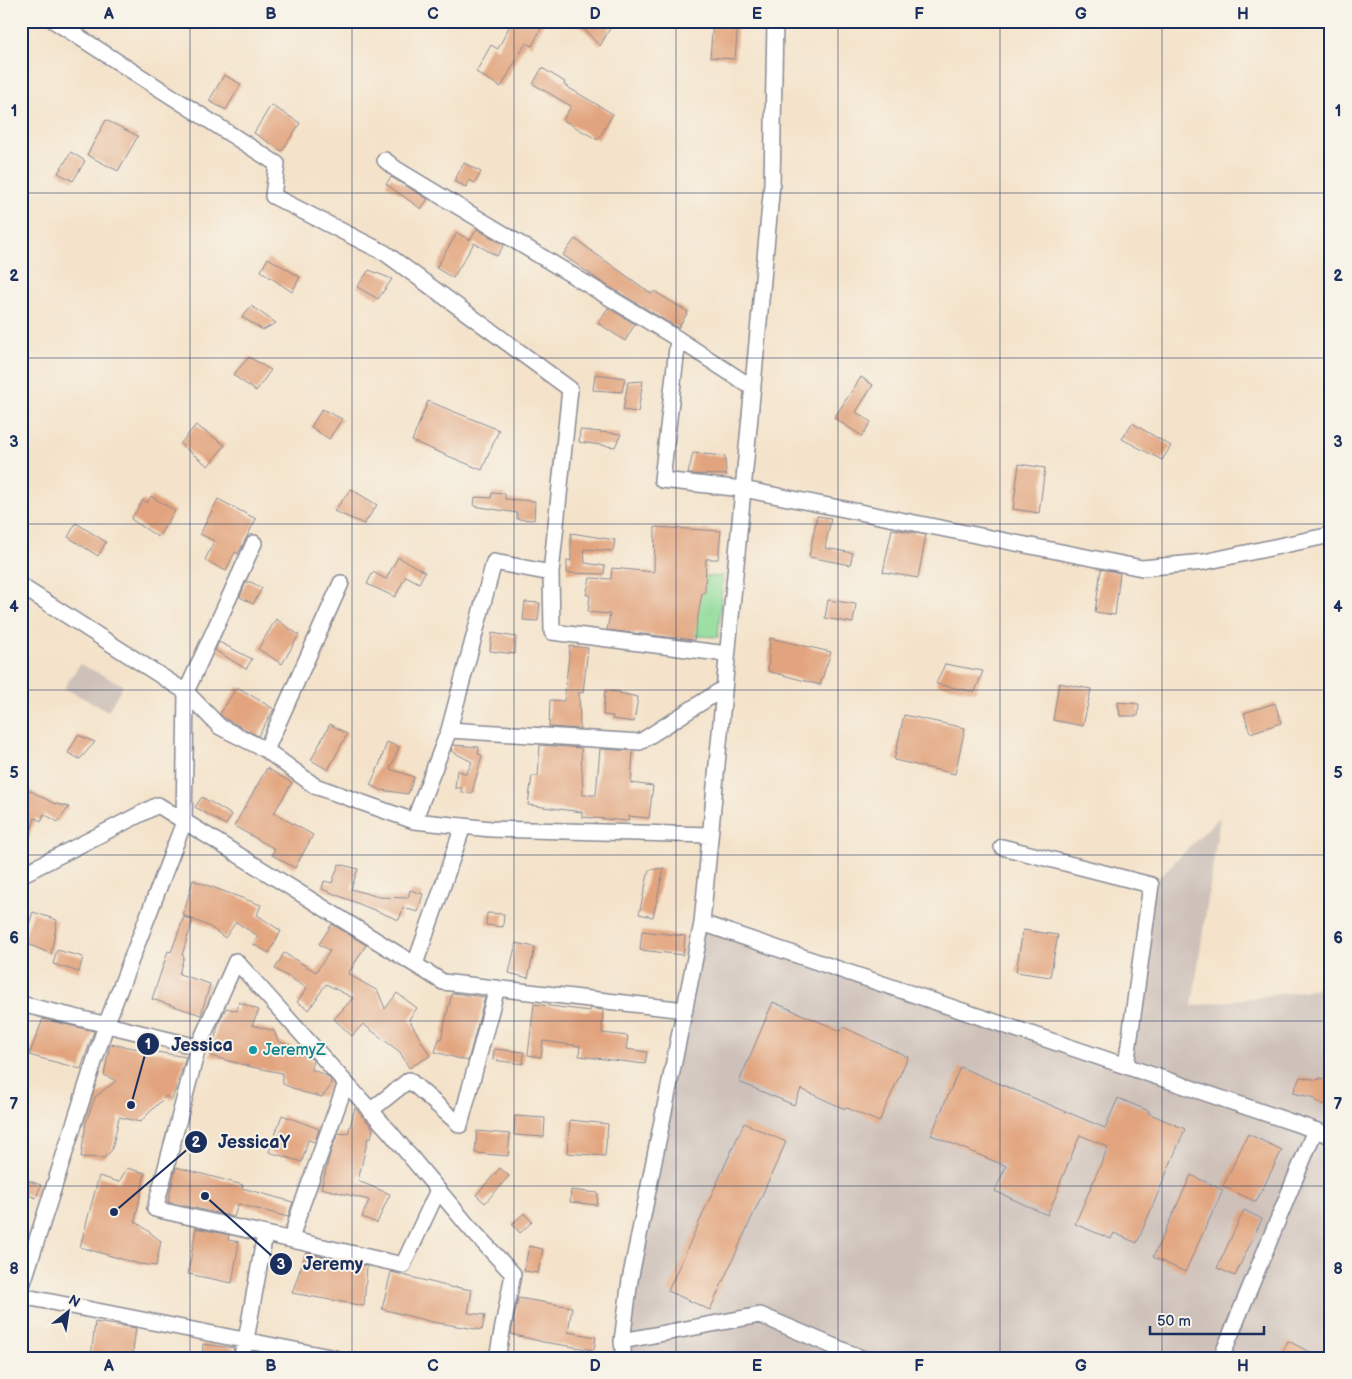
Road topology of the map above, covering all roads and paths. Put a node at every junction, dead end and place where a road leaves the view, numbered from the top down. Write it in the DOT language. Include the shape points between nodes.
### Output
graph roads {
  1 [pos="54,21"];
  2 [pos="775,21"];
  3 [pos="385,160"];
  4 [pos="678,339"];
  5 [pos="753,388"];
  6 [pos="743,489"];
  7 [pos="1331,535"];
  8 [pos="254,542"];
  9 [pos="551,573"];
  10 [pos="341,583"];
  11 [pos="21,586"];
  12 [pos="727,654"];
  13 [pos="724,688"];
  14 [pos="186,692"];
  15 [pos="449,730"];
  16 [pos="266,750"];
  17 [pos="414,821"];
  18 [pos="184,822"];
  19 [pos="463,826"];
  20 [pos="710,835"];
  21 [pos="1002,847"];
  22 [pos="21,875"];
  23 [pos="702,923"];
  24 [pos="415,964"];
  25 [pos="497,988"];
  26 [pos="21,1004"];
  27 [pos="685,1010"];
  28 [pos="106,1025"];
  29 [pos="198,1047"];
  30 [pos="1126,1066"];
  31 [pos="346,1083"];
  32 [pos="370,1111"];
  33 [pos="1315,1130"];
  34 [pos="1331,1136"];
  35 [pos="438,1190"];
  36 [pos="265,1234"];
  37 [pos="291,1239"];
  38 [pos="21,1289"];
  39 [pos="21,1296"];
  40 [pos="246,1340"];
  41 [pos="622,1341"];
  42 [pos="241,1358"];
  43 [pos="335,1358"];
  44 [pos="497,1358"];
  45 [pos="624,1358"];
  46 [pos="861,1358"];
  47 [pos="1221,1358"];
  1 -- 9 [label="street" via="278,164 273,196 385,253 570,390"];
  2 -- 5 [label="street" via="772,184"];
  3 -- 4 [label="street"];
  4 -- 5 [label="street"];
  4 -- 6 [label="street" via="662,480"];
  5 -- 6 [label="street"];
  6 -- 7 [label="street" via="1142,568 1204,562"];
  6 -- 12 [label="street"];
  8 -- 14 [label="street"];
  9 -- 12 [label="street" via="552,632"];
  9 -- 15 [label="street" via="494,562"];
  10 -- 16 [label="street"];
  11 -- 14 [label="street"];
  12 -- 13 [label="street"];
  13 -- 15 [label="street" via="640,742"];
  13 -- 20 [label="street"];
  14 -- 16 [label="street" via="220,727"];
  14 -- 18 [label="street"];
  15 -- 17 [label="street"];
  16 -- 17 [label="street" via="315,786"];
  17 -- 19 [label="street"];
  18 -- 22 [label="street" via="158,805"];
  18 -- 24 [label="street"];
  18 -- 28 [label="street"];
  19 -- 20 [label="street"];
  19 -- 24 [label="street"];
  20 -- 23 [label="street"];
  21 -- 30 [label="street" via="1151,885"];
  23 -- 27 [label="street"];
  23 -- 30 [label="street"];
  24 -- 25 [label="street" via="443,982"];
  25 -- 27 [label="street"];
  25 -- 32 [label="street" via="460,1125 409,1080"];
  26 -- 28 [label="street"];
  27 -- 41 [label="street" via="630,1280"];
  28 -- 29 [label="street"];
  28 -- 38 [label="street"];
  29 -- 31 [label="street" via="236,961"];
  29 -- 36 [label="street" via="155,1209"];
  30 -- 33 [label="street"];
  31 -- 32 [label="street"];
  31 -- 37 [label="street"];
  32 -- 35 [label="street"];
  33 -- 34 [label="street"];
  33 -- 47 [label="street"];
  35 -- 37 [label="street" via="402,1266"];
  35 -- 44 [label="street" via="513,1274"];
  36 -- 37 [label="street"];
  36 -- 40 [label="street"];
  39 -- 40 [label="street"];
  40 -- 42 [label="street"];
  40 -- 43 [label="street"];
  41 -- 45 [label="street"];
  41 -- 46 [label="street" via="760,1315"];
}
